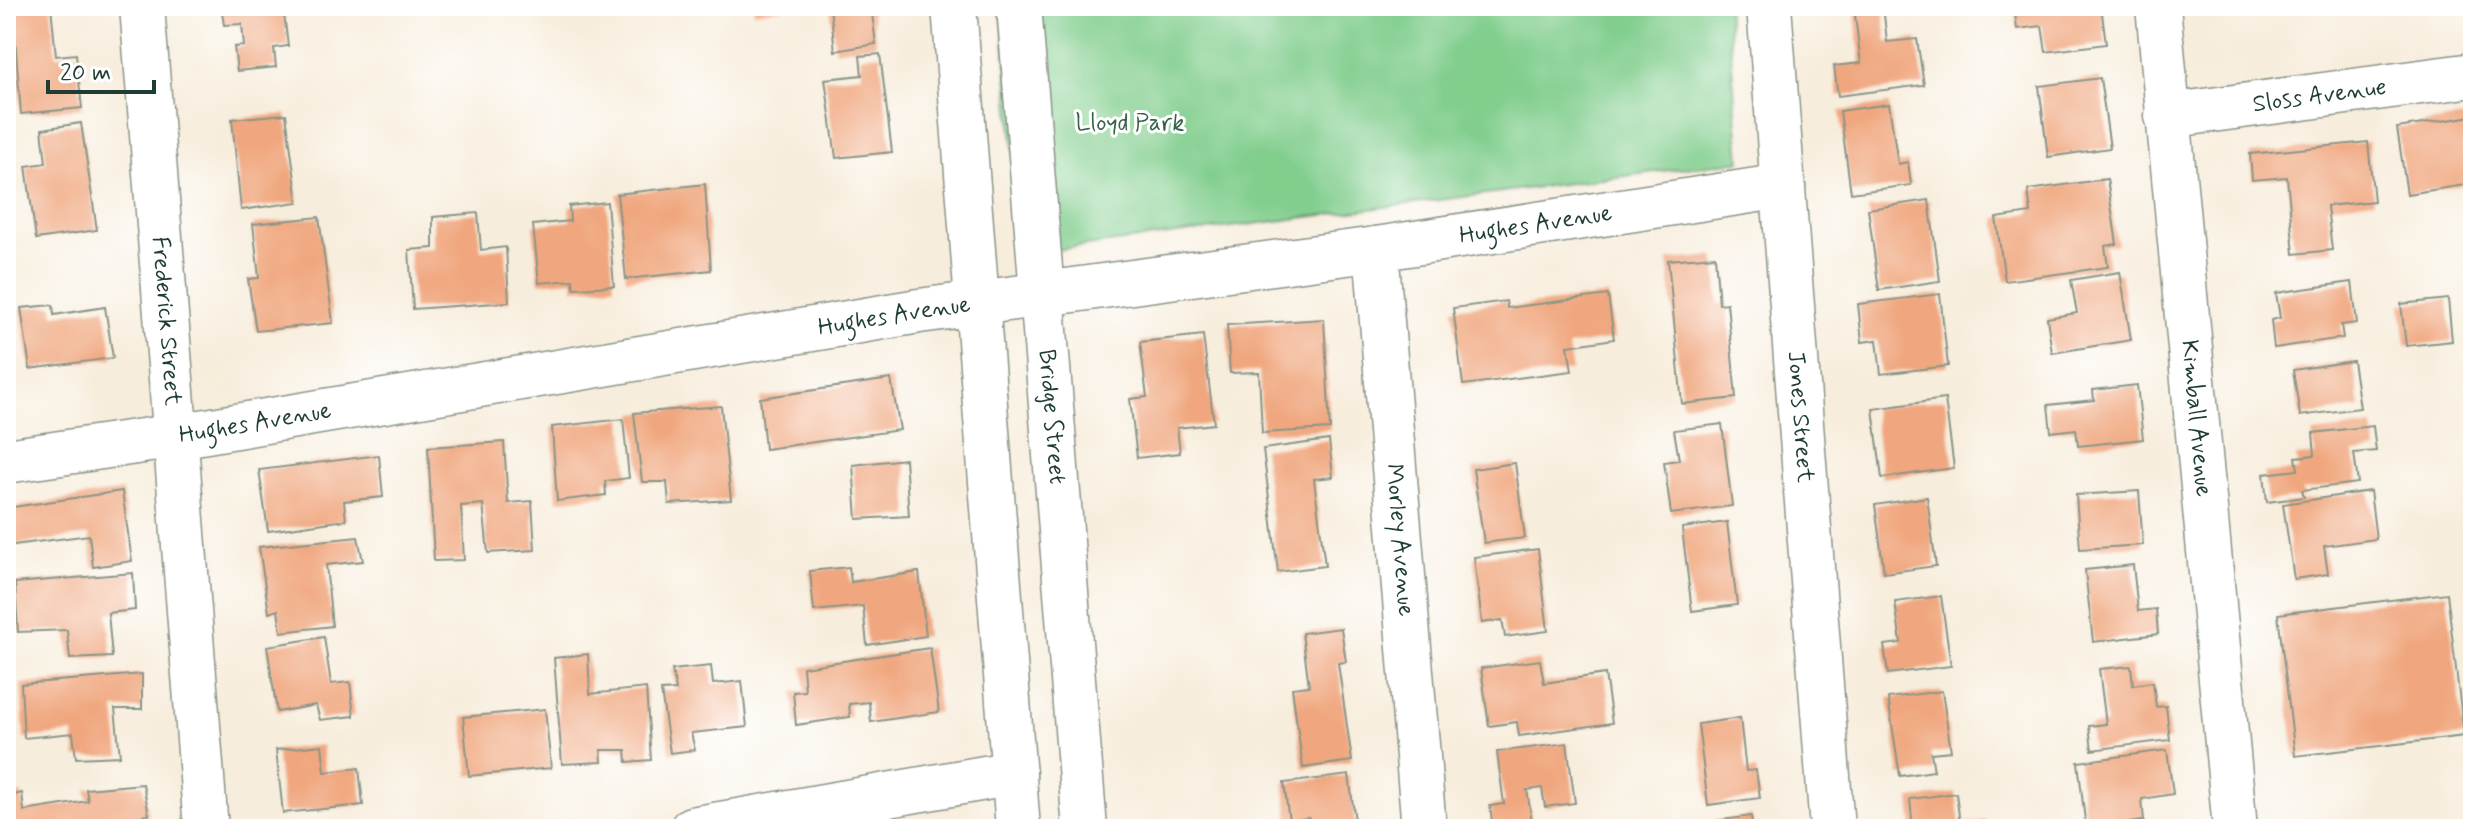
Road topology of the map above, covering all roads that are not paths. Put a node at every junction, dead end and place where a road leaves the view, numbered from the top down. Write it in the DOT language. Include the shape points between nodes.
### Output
graph roads {
  1 [pos="142,6"];
  2 [pos="954,6"];
  3 [pos="1019,6"];
  4 [pos="1769,6"];
  5 [pos="2158,6"];
  6 [pos="2473,75"];
  7 [pos="2167,116"];
  8 [pos="1783,186"];
  9 [pos="1376,249"];
  10 [pos="1044,292"];
  11 [pos="978,303"];
  12 [pos="177,436"];
  13 [pos="6,461"];
  14 [pos="1014,773"];
  15 [pos="206,829"];
  16 [pos="692,829"];
  17 [pos="1018,829"];
  18 [pos="1085,829"];
  19 [pos="1424,829"];
  20 [pos="1832,829"];
  21 [pos="2235,829"];
  1 -- 12 [label="street, Frederick Street"];
  2 -- 11 [label="street"];
  3 -- 10 [label="street, Bridge Street"];
  4 -- 8 [label="street, Jones Street"];
  5 -- 7 [label="street, Kimball Avenue"];
  6 -- 7 [label="street, Sloss Avenue"];
  7 -- 21 [label="street, Kimball Avenue"];
  8 -- 9 [label="street, Hughes Avenue"];
  8 -- 20 [label="street, Jones Street"];
  9 -- 10 [label="street, Hughes Avenue"];
  9 -- 19 [label="street, Morley Avenue"];
  10 -- 11 [label="street, Hughes Avenue"];
  10 -- 18 [label="street, Bridge Street"];
  11 -- 12 [label="street, Hughes Avenue"];
  11 -- 14 [label="street"];
  12 -- 13 [label="street, Hughes Avenue"];
  12 -- 15 [label="street, Frederick Street"];
  14 -- 16 [label="street"];
  14 -- 17 [label="street"];
}
